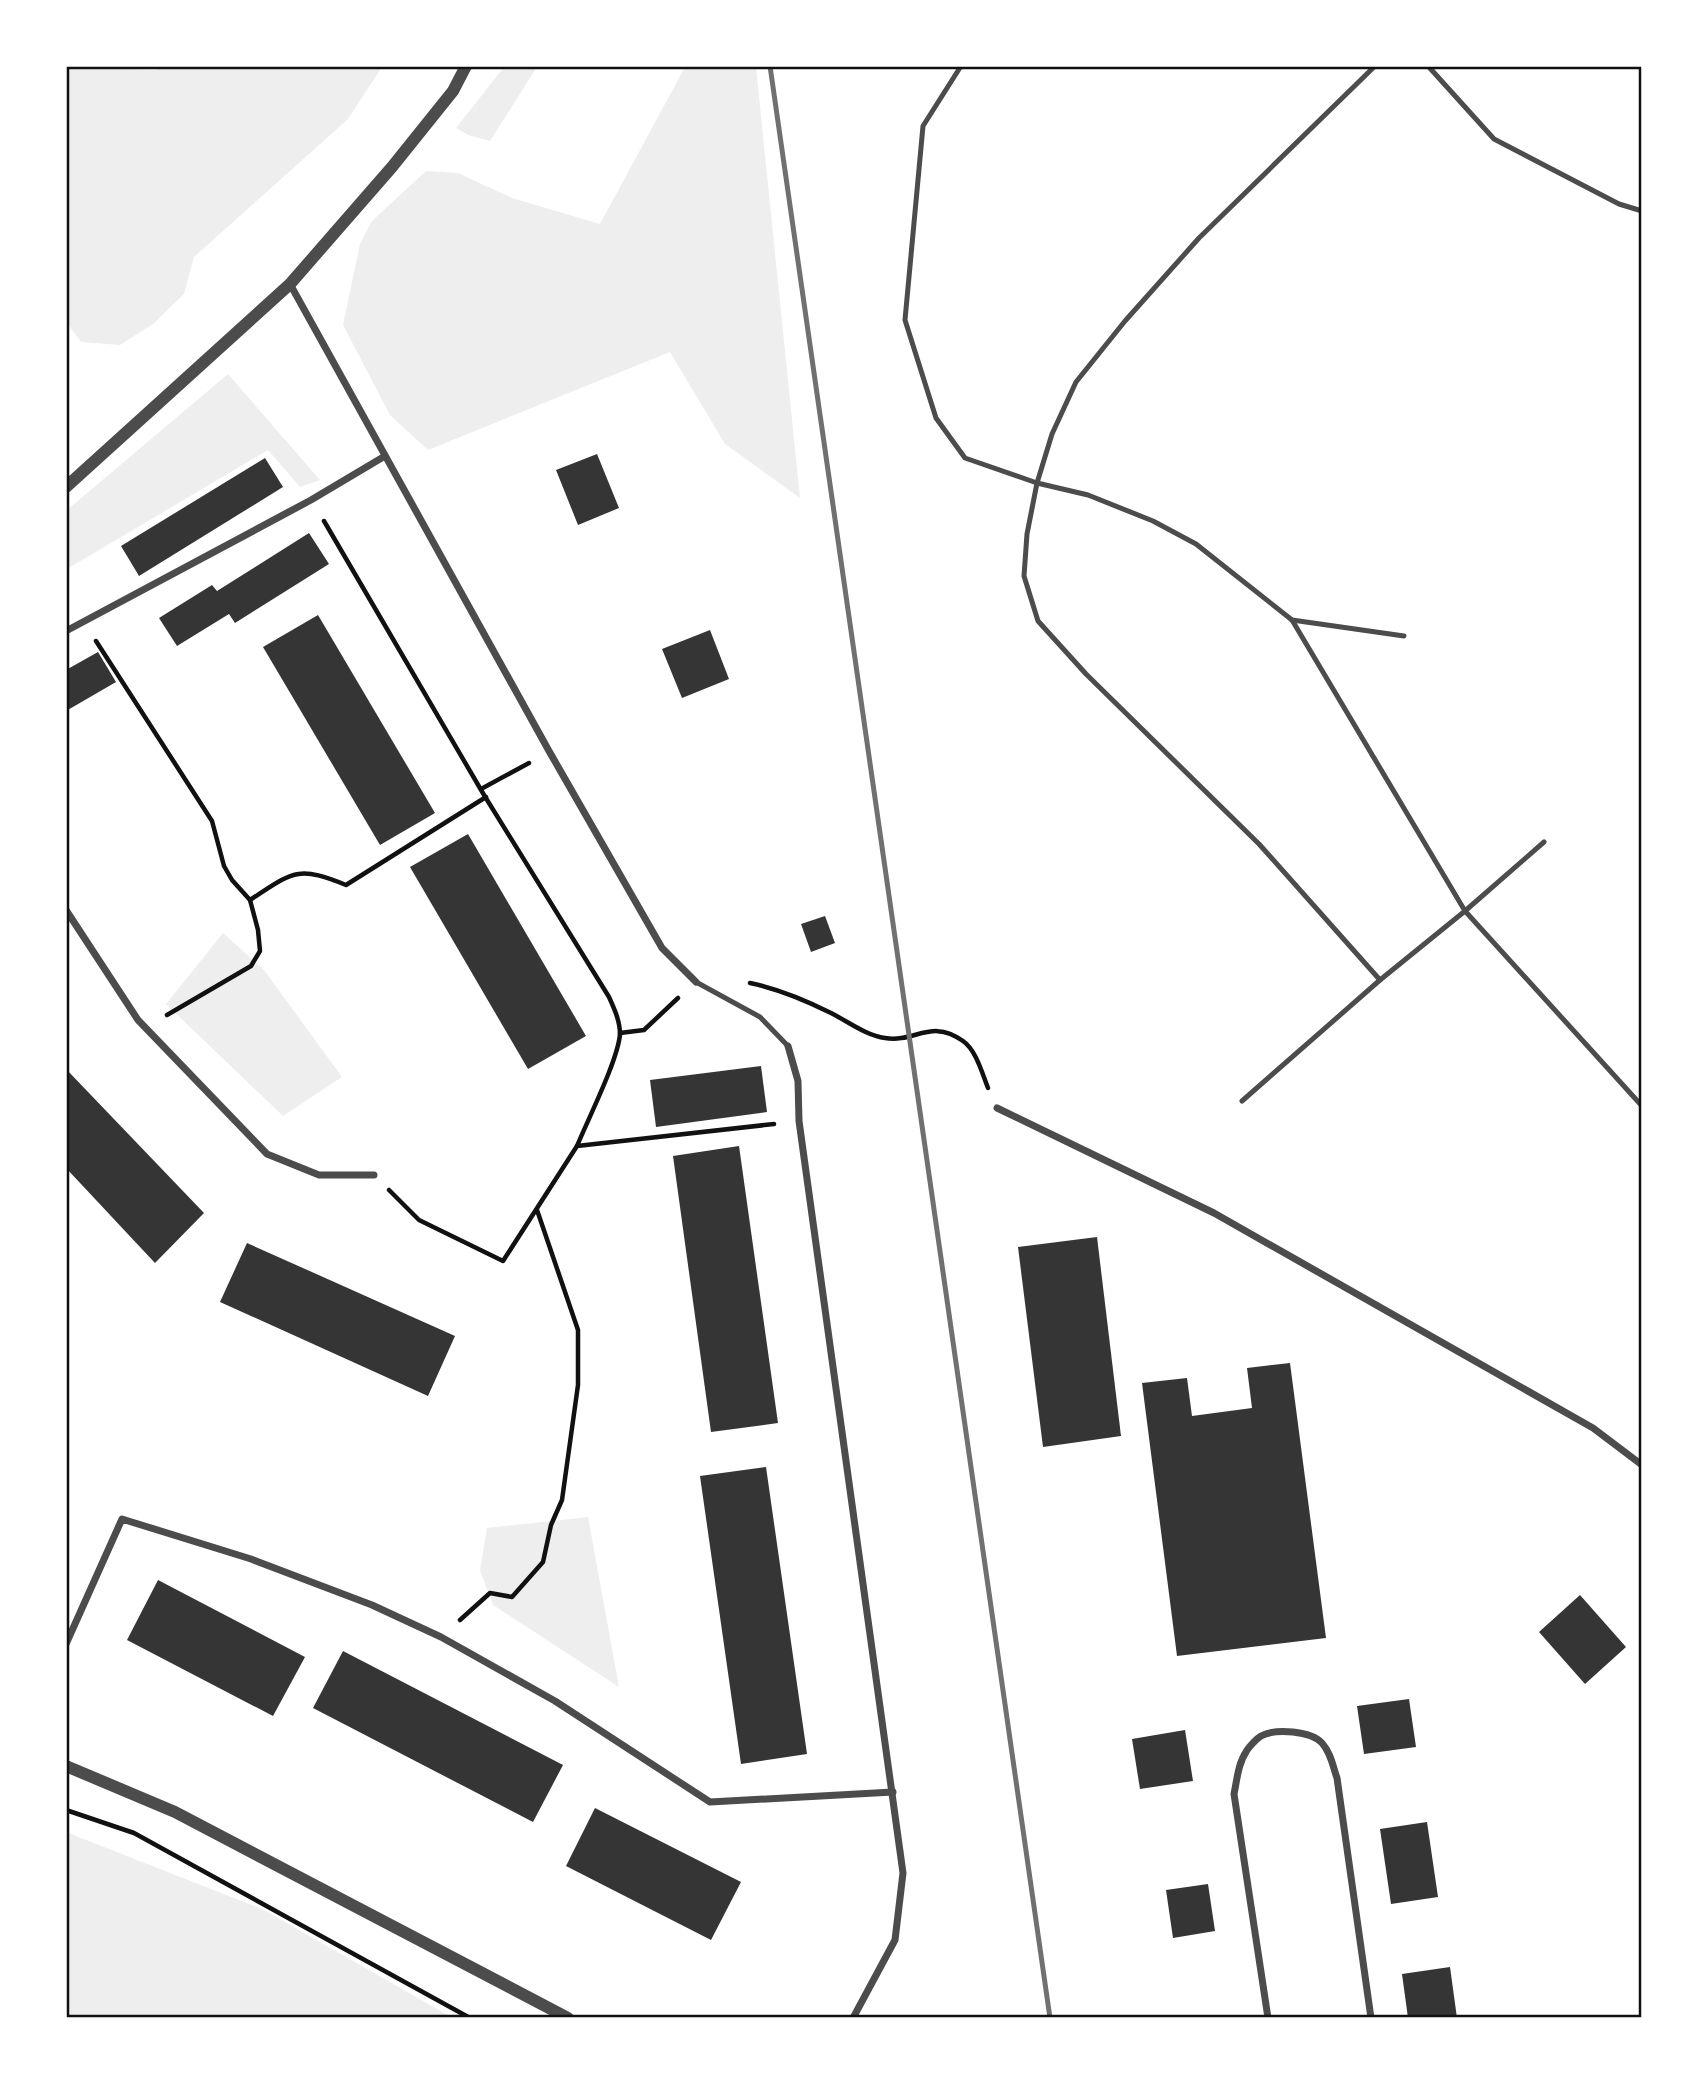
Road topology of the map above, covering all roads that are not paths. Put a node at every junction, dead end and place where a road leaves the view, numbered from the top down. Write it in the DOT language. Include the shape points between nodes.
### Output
graph roads {
  1 [pos="466,66"];
  2 [pos="961,66"];
  3 [pos="1375,66"];
  4 [pos="1428,66"];
  5 [pos="1642,211"];
  6 [pos="290,284"];
  7 [pos="385,456"];
  8 [pos="1037,484"];
  9 [pos="66,487"];
  10 [pos="1292,620"];
  11 [pos="66,631"];
  12 [pos="1404,636"];
  13 [pos="1544,842"];
  14 [pos="66,910"];
  15 [pos="1465,911"];
  16 [pos="1380,980"];
  17 [pos="696,982"];
  18 [pos="788,1046"];
  19 [pos="1242,1101"];
  20 [pos="1642,1106"];
  21 [pos="997,1108"];
  22 [pos="374,1175"];
  23 [pos="1642,1465"];
  24 [pos="66,1644"];
  25 [pos="66,1766"];
  26 [pos="893,1792"];
  27 [pos="568,2018"];
  28 [pos="853,2018"];
  29 [pos="1268,2018"];
  30 [pos="1371,2018"];
  1 -- 6 [label="street" via="453,91 400,157"];
  2 -- 8 [label="lane" via="923,125 905,320 936,418 965,458"];
  3 -- 8 [label="lane" via="1199,238 1125,321 1076,383 1052,434"];
  4 -- 5 [label="lane" via="1494,139 1619,204"];
  6 -- 7 [label="street"];
  6 -- 9 [label="street"];
  7 -- 11 [label="street"];
  7 -- 17 [label="street" via="662,948"];
  8 -- 10 [label="lane" via="1088,495 1153,521 1196,544"];
  8 -- 16 [label="lane" via="1024,576 1038,621 1259,844"];
  10 -- 12 [label="lane"];
  10 -- 15 [label="lane"];
  13 -- 15 [label="lane"];
  14 -- 22 [label="street" via="138,1020 267,1154 319,1175"];
  15 -- 16 [label="lane"];
  15 -- 20 [label="lane"];
  16 -- 19 [label="lane"];
  17 -- 18 [label="lane" via="760,1017"];
  18 -- 26 [label="street" via="798,1081 799,1121"];
  21 -- 23 [label="street" via="1214,1213 1593,1428"];
  24 -- 26 [label="street" via="122,1519 251,1559 441,1637 555,1701 710,1802"];
  25 -- 27 [label="street" via="175,1812"];
  26 -- 28 [label="street" via="903,1873 895,1940"];
  29 -- 30 [label="street" via="1234,1794 1246,1751 1261,1736 1284,1732 1310,1734 1330,1755"];
}
